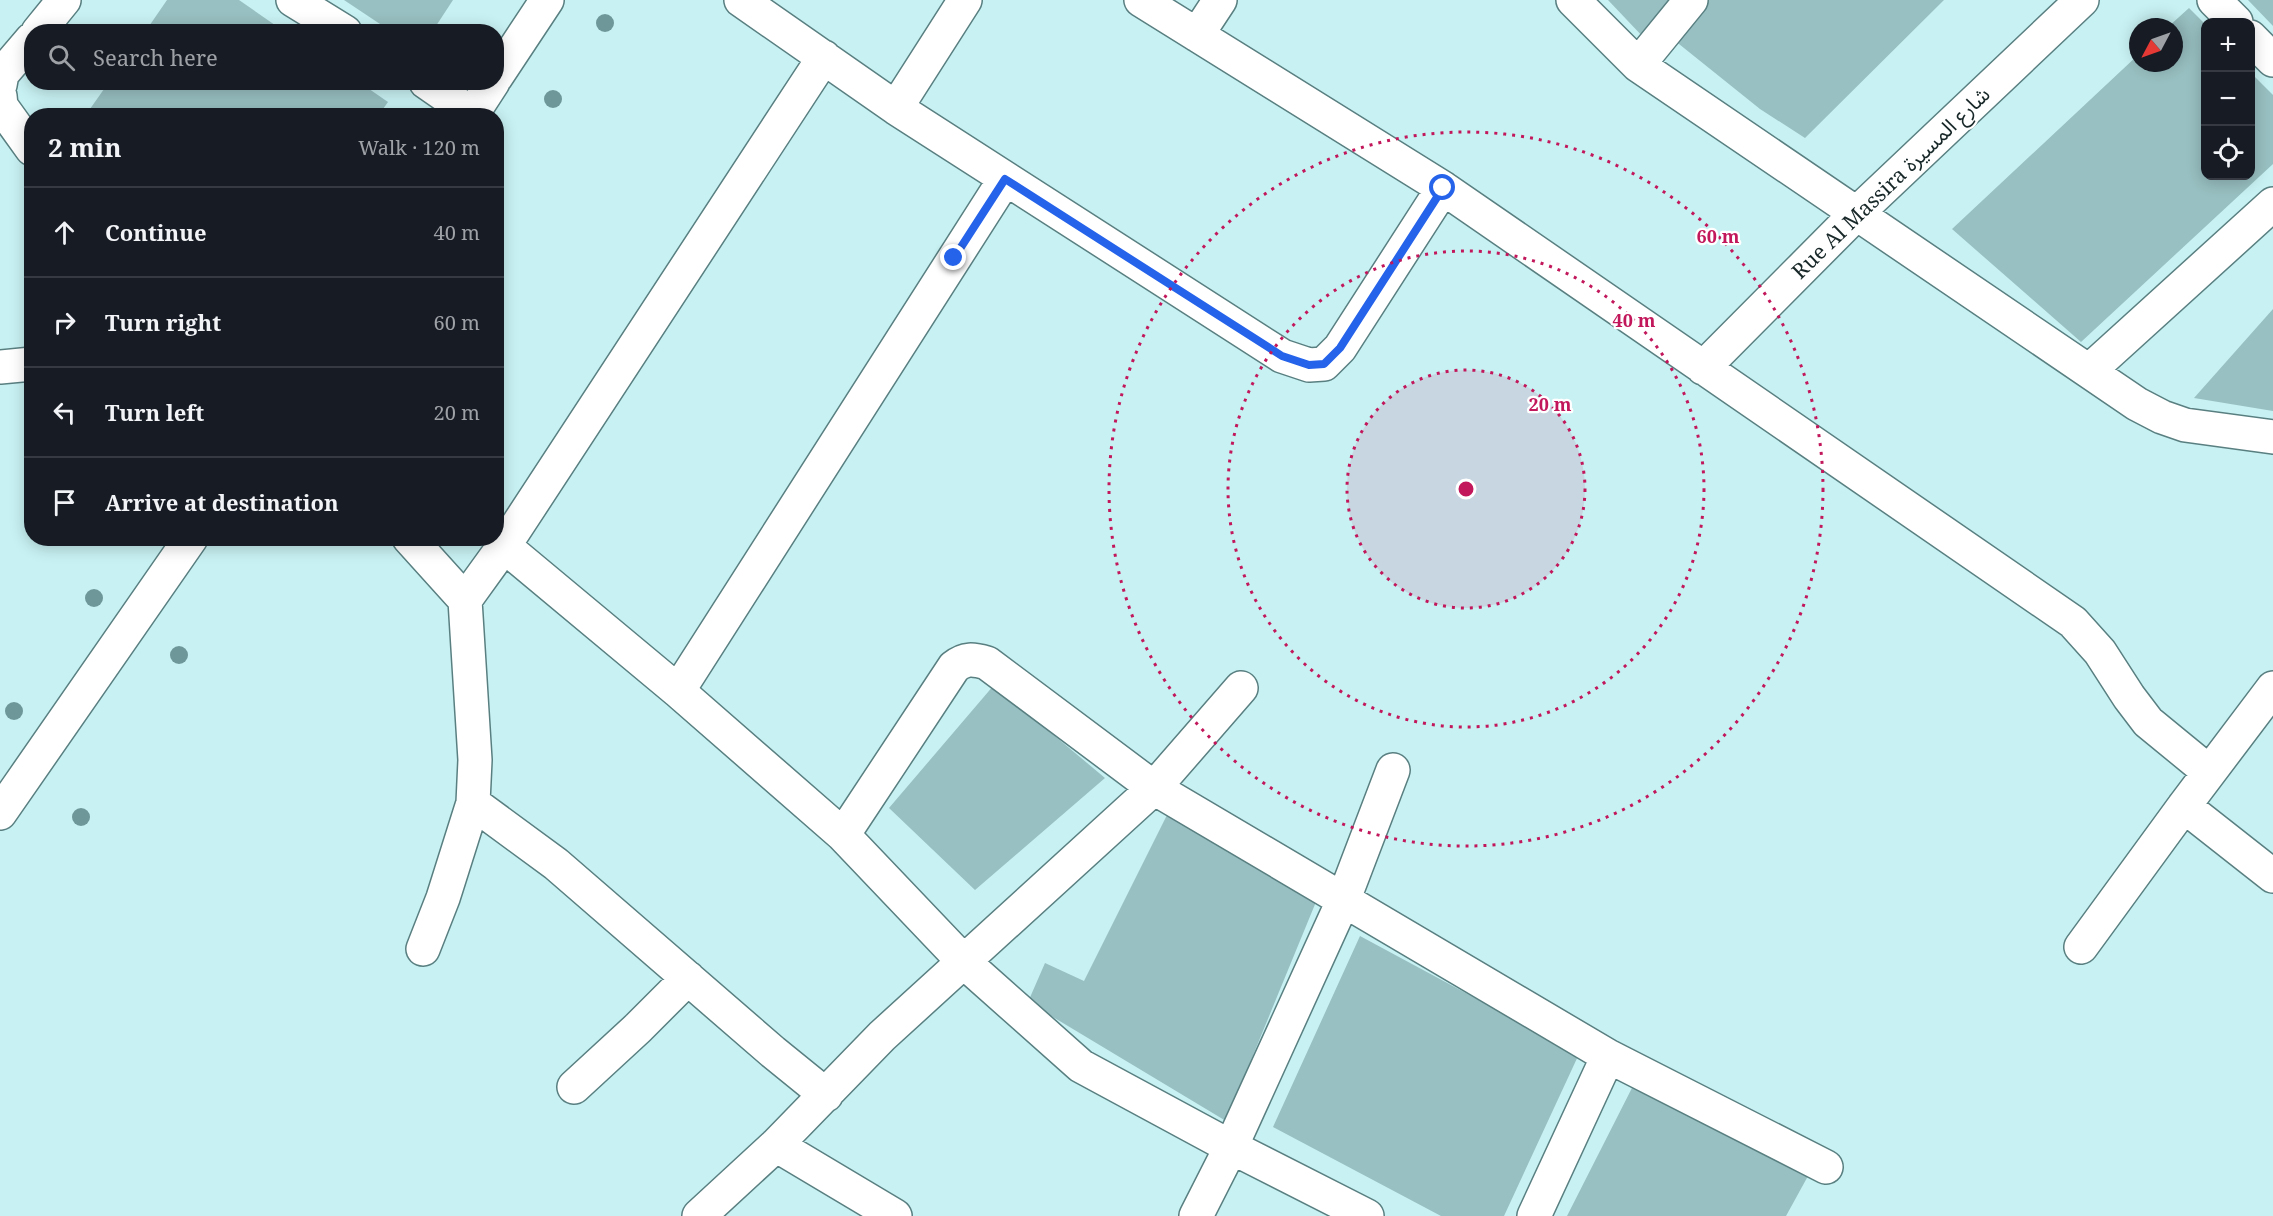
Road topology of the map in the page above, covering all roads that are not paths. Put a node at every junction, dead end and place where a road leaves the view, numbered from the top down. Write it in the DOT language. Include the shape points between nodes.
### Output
graph roads {
  1 [pos="64,0"];
  2 [pos="294,0"];
  3 [pos="547,0"];
  4 [pos="741,0"];
  5 [pos="965,0"];
  6 [pos="1140,0"];
  7 [pos="1220,0"];
  8 [pos="1573,0"];
  9 [pos="1691,0"];
  10 [pos="2082,0"];
  11 [pos="2214,0"];
  12 [pos="2232,18"];
  13 [pos="44,24"];
  14 [pos="332,24"];
  15 [pos="1197,35"];
  16 [pos="2255,42"];
  17 [pos="24,48"];
  18 [pos="824,57"];
  19 [pos="2273,60"];
  20 [pos="504,65"];
  21 [pos="1638,65"];
  22 [pos="0,85"];
  23 [pos="437,90"];
  24 [pos="488,90"];
  25 [pos="0,96"];
  26 [pos="462,108"];
  27 [pos="476,108"];
  28 [pos="896,108"];
  29 [pos="24,138"];
  30 [pos="1005,179"];
  31 [pos="1443,188"];
  32 [pos="2273,204"];
  33 [pos="1857,213"];
  34 [pos="24,365"];
  35 [pos="0,367"];
  36 [pos="1703,368"];
  37 [pos="2089,371"];
  38 [pos="2273,437"];
  39 [pos="185,546"];
  40 [pos="416,546"];
  41 [pos="504,546"];
  42 [pos="465,600"];
  43 [pos="1241,688"];
  44 [pos="2273,688"];
  45 [pos="678,691"];
  46 [pos="1393,770"];
  47 [pos="2209,772"];
  48 [pos="1154,788"];
  49 [pos="473,803"];
  50 [pos="2184,806"];
  51 [pos="0,813"];
  52 [pos="843,835"];
  53 [pos="2273,876"];
  54 [pos="1343,901"];
  55 [pos="2082,947"];
  56 [pos="423,949"];
  57 [pos="964,962"];
  58 [pos="688,978"];
  59 [pos="1608,1056"];
  60 [pos="574,1087"];
  61 [pos="826,1095"];
  62 [pos="776,1145"];
  63 [pos="1231,1147"];
  64 [pos="1826,1167"];
  65 [pos="699,1216"];
  66 [pos="895,1216"];
  67 [pos="1196,1216"];
  68 [pos="1367,1216"];
  69 [pos="1534,1216"];
  1 -- 13 [label="street"];
  2 -- 14 [label="street"];
  3 -- 20 [label="street"];
  4 -- 18 [label="street"];
  5 -- 28 [label="street"];
  6 -- 15 [label="street"];
  7 -- 15 [label="street"];
  8 -- 21 [label="street"];
  9 -- 21 [label="street"];
  10 -- 33 [label="street, Rue Al Massira شارع المسيرة"];
  11 -- 12 [label="street"];
  15 -- 31 [label="street"];
  16 -- 19 [label="street"];
  17 -- 22 [label="street" via="2,74"];
  18 -- 28 [label="street"];
  18 -- 41 [label="street"];
  21 -- 33 [label="street"];
  23 -- 26 [label="street"];
  24 -- 27 [label="street"];
  25 -- 29 [label="street" via="1,106"];
  28 -- 30 [label="street"];
  30 -- 31 [label="street" via="1282,356 1309,365 1324,364 1340,348"];
  30 -- 45 [label="street"];
  31 -- 36 [label="street"];
  32 -- 37 [label="street"];
  33 -- 36 [label="street, Rue Al Massira شارع المسيرة"];
  33 -- 37 [label="street"];
  34 -- 35 [label="street"];
  36 -- 47 [label="street" via="2073,622 2100,652 2148,722"];
  37 -- 38 [label="street" via="2162,417 2185,425"];
  39 -- 51 [label="street"];
  40 -- 42 [label="street"];
  41 -- 42 [label="street"];
  41 -- 45 [label="street"];
  42 -- 49 [label="street" via="475,760"];
  43 -- 48 [label="street"];
  44 -- 47 [label="street"];
  45 -- 52 [label="street"];
  46 -- 54 [label="street"];
  47 -- 50 [label="street"];
  48 -- 52 [label="street" via="987,663 963,660 954,667"];
  48 -- 54 [label="street"];
  48 -- 57 [label="street"];
  49 -- 56 [label="street"];
  49 -- 58 [label="street" via="556,864"];
  50 -- 53 [label="street"];
  50 -- 55 [label="street"];
  52 -- 57 [label="street"];
  54 -- 59 [label="street"];
  54 -- 63 [label="street"];
  57 -- 61 [label="street" via="882,1036"];
  57 -- 63 [label="street" via="1081,1066"];
  58 -- 60 [label="street"];
  58 -- 61 [label="street"];
  59 -- 64 [label="street"];
  59 -- 69 [label="street"];
  61 -- 62 [label="street"];
  62 -- 65 [label="street"];
  62 -- 66 [label="street"];
  63 -- 67 [label="street"];
  63 -- 68 [label="street"];
}
